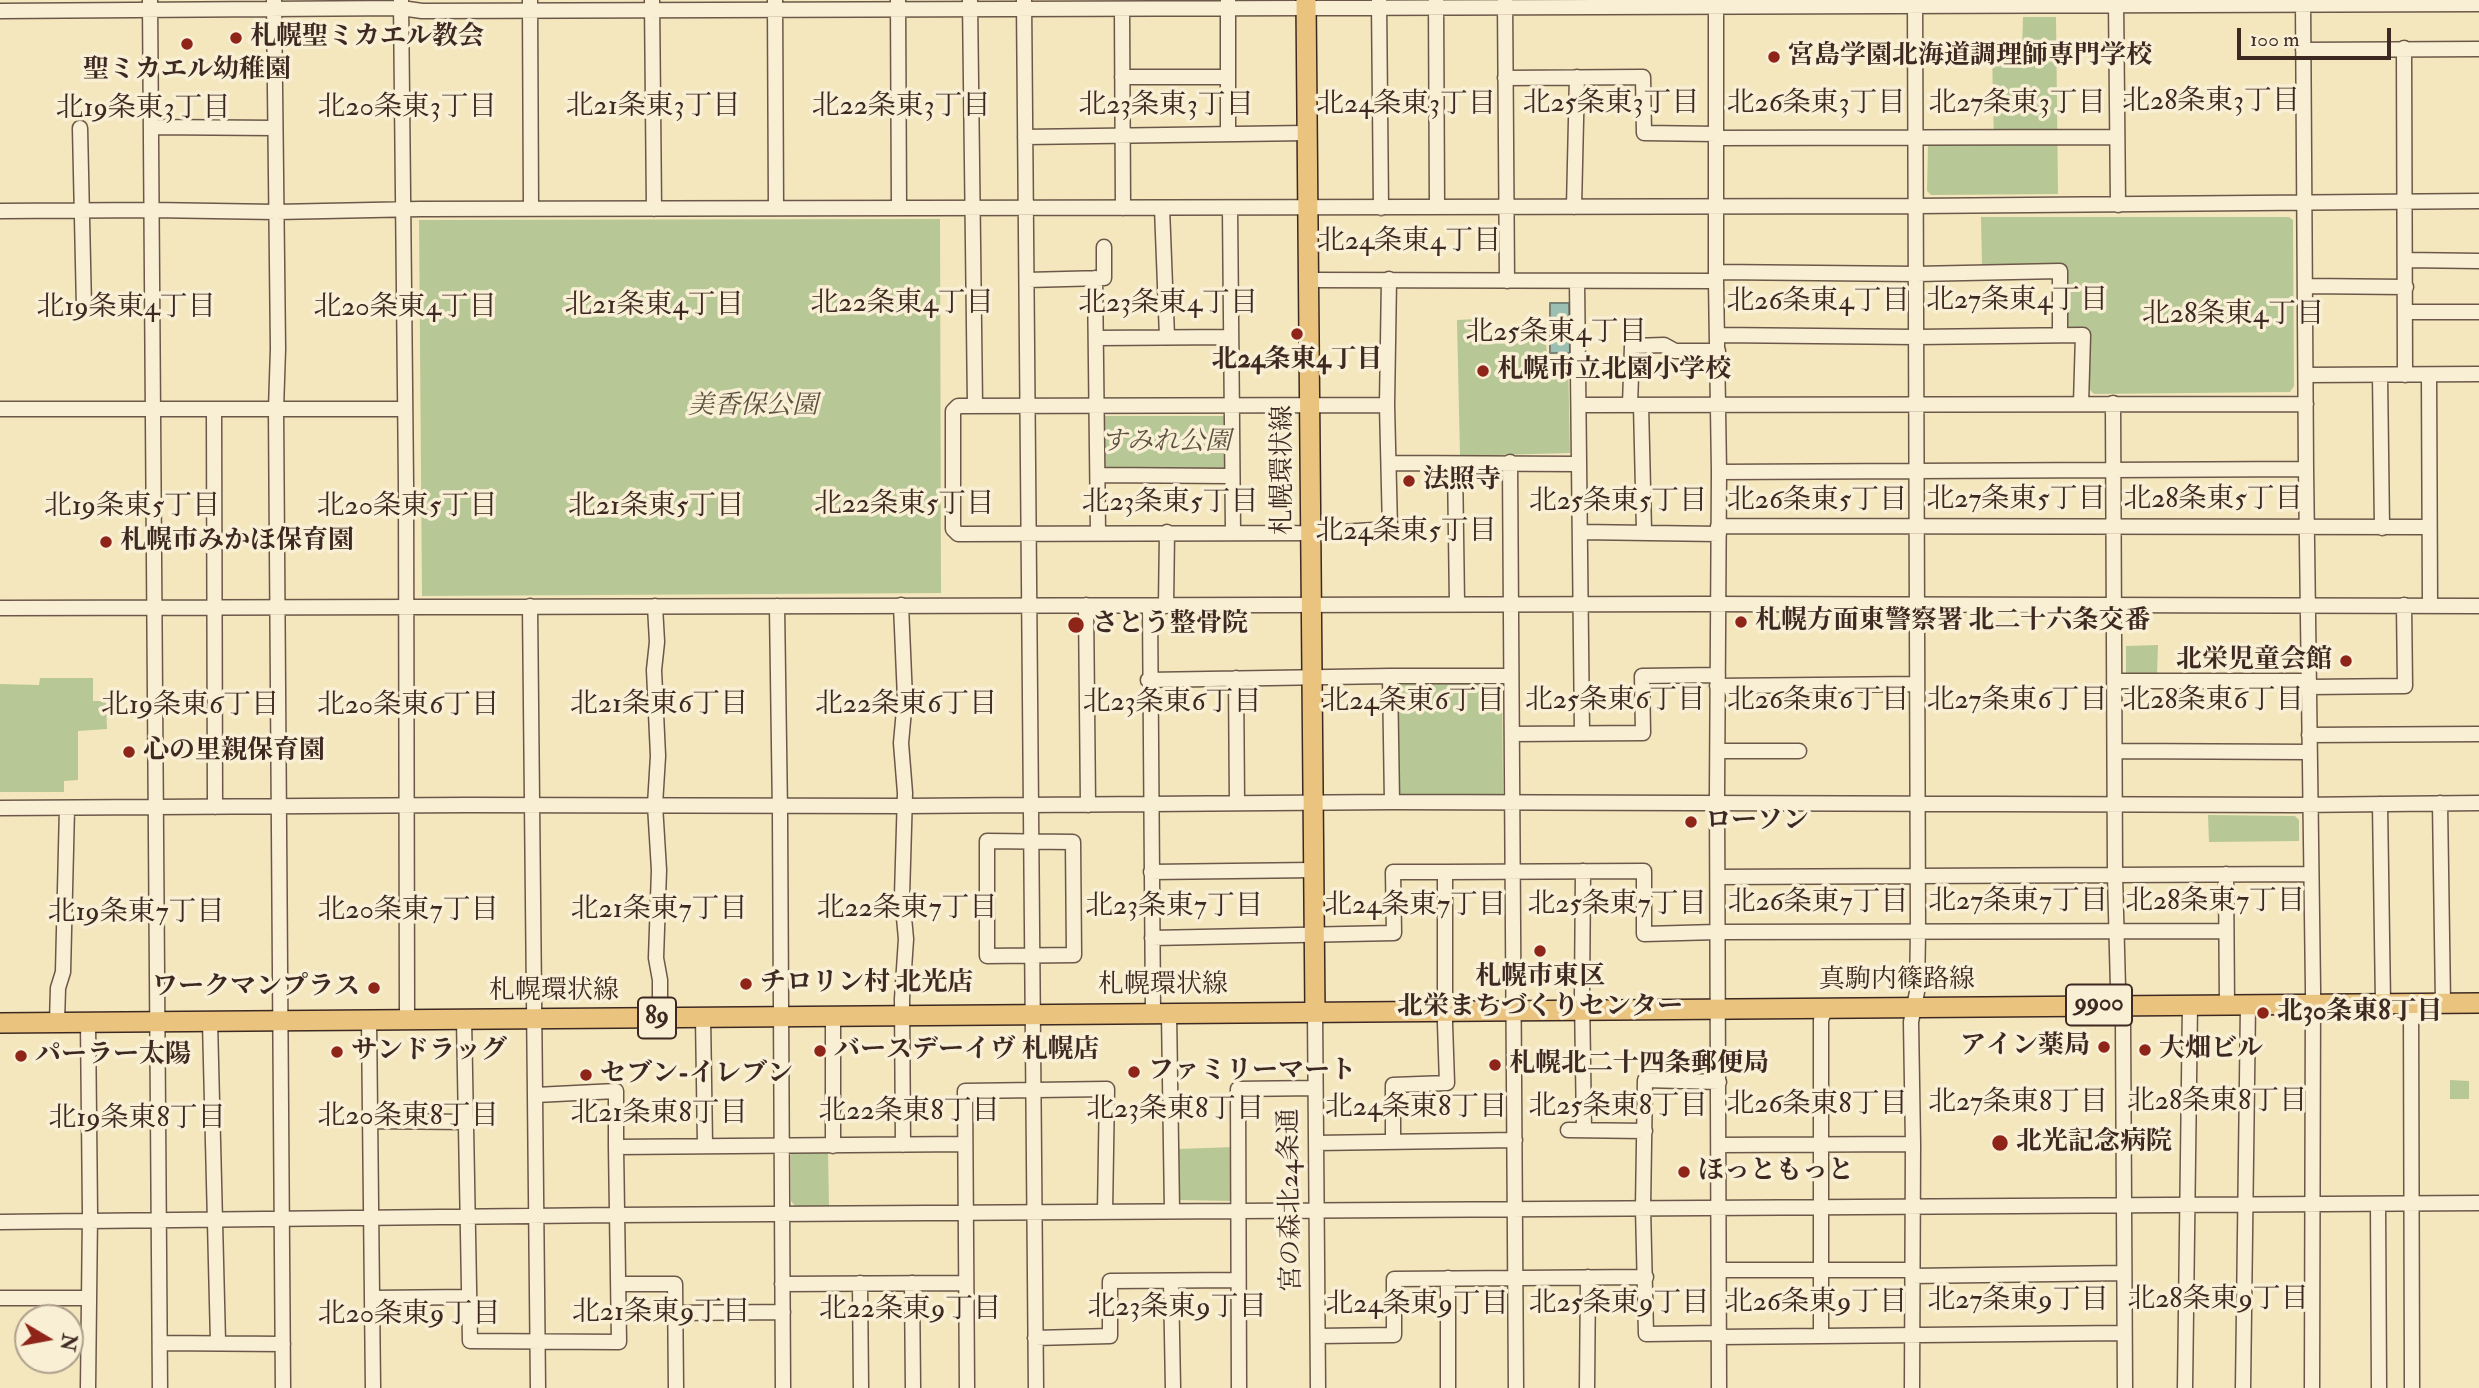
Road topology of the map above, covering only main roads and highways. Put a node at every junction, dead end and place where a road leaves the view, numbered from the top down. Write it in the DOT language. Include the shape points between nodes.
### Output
graph roads {
  1 [pos="1306,4"];
  2 [pos="2479,1003"];
  3 [pos="1315,1012"];
  4 [pos="0,1023"];
  1 -- 3 [label="main road, 札幌環状線"];
  2 -- 3 [label="main road, 真駒内篠路線 / 9900"];
  3 -- 4 [label="main road, 札幌環状線 / 89"];
}
